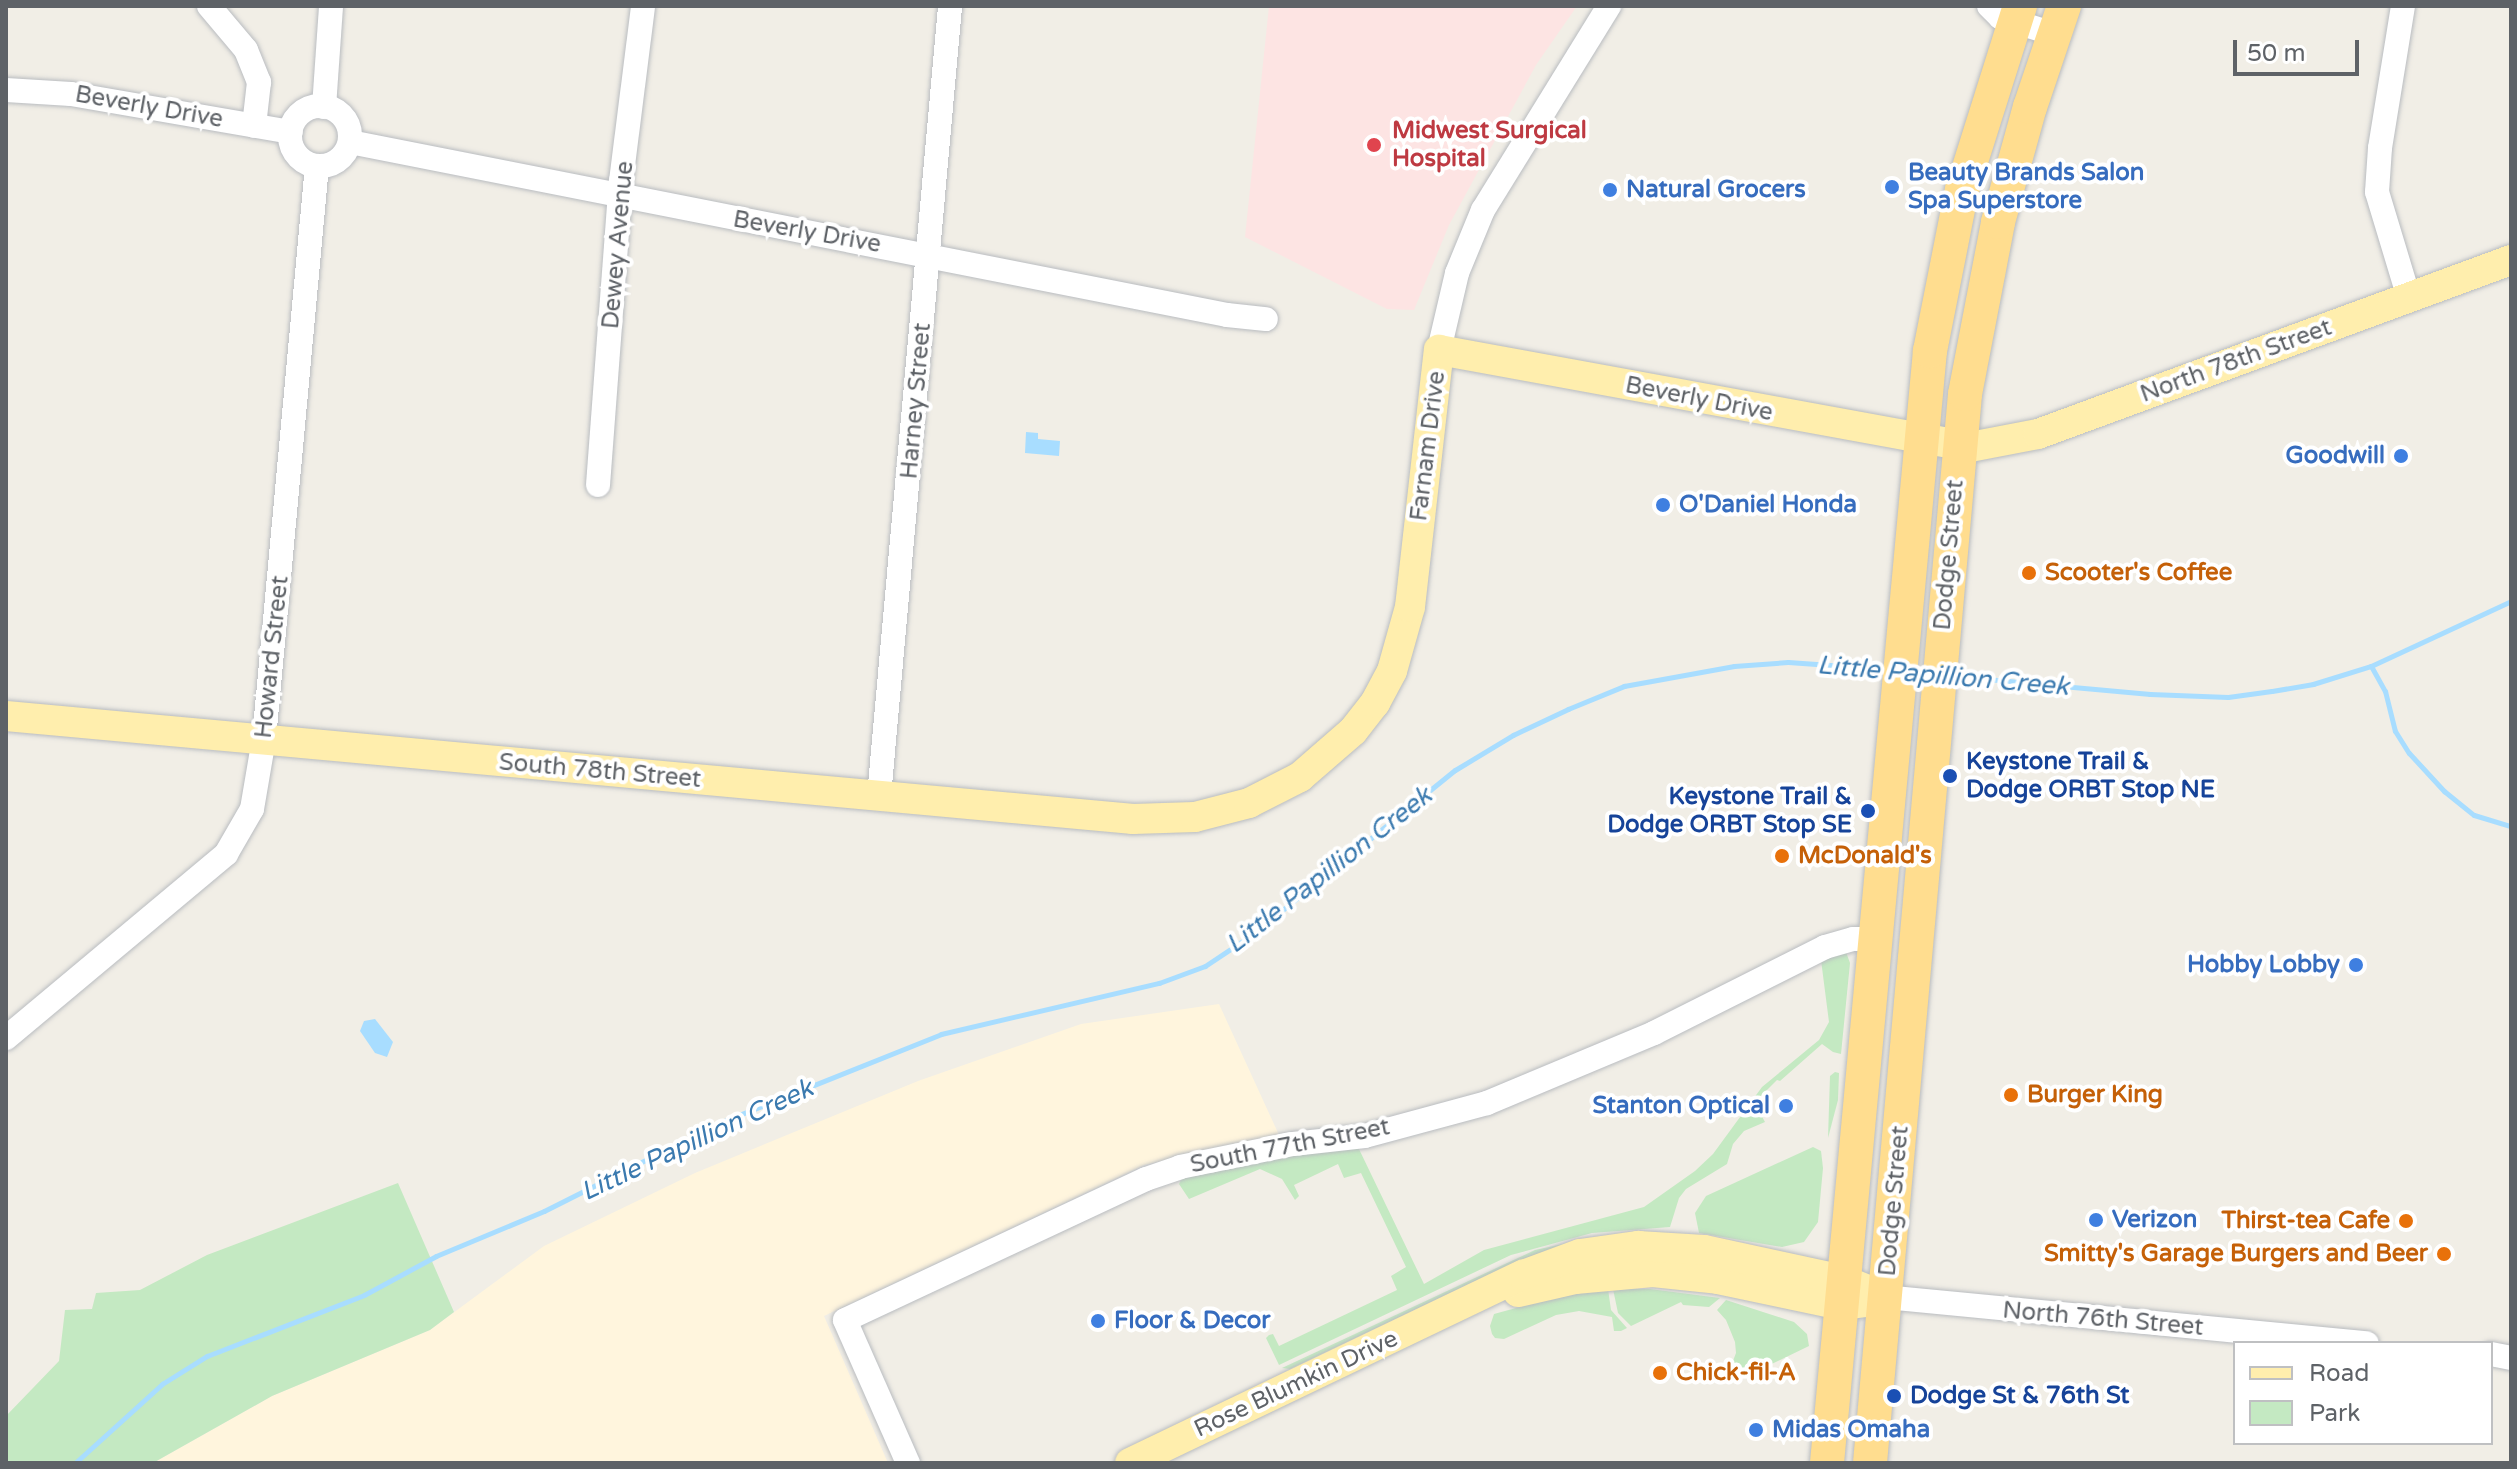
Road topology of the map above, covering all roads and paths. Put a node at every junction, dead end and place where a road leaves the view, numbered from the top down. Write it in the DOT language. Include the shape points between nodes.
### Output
graph roads {
  1 [pos="209,6"];
  2 [pos="331,6"];
  3 [pos="643,6"];
  4 [pos="950,6"];
  5 [pos="1609,6"];
  6 [pos="2403,6"];
  7 [pos="2008,9"];
  8 [pos="2059,20"];
  9 [pos="6,90"];
  10 [pos="324,107"];
  11 [pos="254,126"];
  12 [pos="291,132"];
  13 [pos="350,142"];
  14 [pos="317,166"];
  15 [pos="621,198"];
  16 [pos="929,254"];
  17 [pos="2511,260"];
  18 [pos="2409,298"];
  19 [pos="1266,319"];
  20 [pos="1439,350"];
  21 [pos="1919,440"];
  22 [pos="1958,448"];
  23 [pos="598,485"];
  24 [pos="6,716"];
  25 [pos="264,739"];
  26 [pos="879,796"];
  27 [pos="1195,817"];
  28 [pos="1875,939"];
  29 [pos="6,1038"];
  30 [pos="1842,1293"];
  31 [pos="1885,1297"];
  32 [pos="2346,1341"];
  33 [pos="908,1463"];
  34 [pos="1130,1463"];
  35 [pos="1827,1463"];
  36 [pos="1870,1463"];
  1 -- 11 [label="street" via="246,50 259,82"];
  2 -- 10 [label="street"];
  3 -- 15 [label="street, Dewey Avenue"];
  4 -- 16 [label="street, Harney Street"];
  5 -- 20 [label="street, Farnam Drive" via="1483,210 1457,273"];
  6 -- 18 [label="street" via="2377,192"];
  7 -- 8 [label="street, Dodge Street"];
  7 -- 21 [label="highway, Dodge Street" via="1952,231"];
  8 -- 22 [label="highway, Dodge Street" via="1993,243"];
  9 -- 11 [label="street, Beverly Drive" via="71,94"];
  10 -- 12 [label="street" via="306,110"];
  10 -- 13 [label="street" via="347,123"];
  11 -- 12 [label="street, Beverly Drive"];
  12 -- 14 [label="street" via="294,151"];
  13 -- 14 [label="street" via="341,157"];
  13 -- 15 [label="street, Beverly Drive"];
  14 -- 25 [label="street, Howard Street"];
  15 -- 16 [label="street, Beverly Drive"];
  15 -- 23 [label="street, Dewey Avenue"];
  16 -- 19 [label="street, Beverly Drive"];
  16 -- 26 [label="street, Harney Street"];
  17 -- 18 [label="main road, North 78th Street"];
  18 -- 22 [label="main road, North 78th Street" via="2038,434"];
  20 -- 21 [label="main road, Beverly Drive"];
  20 -- 27 [label="main road, Farnam Drive" via="1408,615 1392,671 1353,731 1300,777 1249,803"];
  21 -- 22 [label="main road, Beverly Drive"];
  21 -- 28 [label="highway, Dodge Street"];
  22 -- 31 [label="highway, Dodge Street"];
  24 -- 25 [label="main road, South 78th Street"];
  25 -- 26 [label="main road, South 78th Street"];
  25 -- 29 [label="street, Howard Street" via="257,795 226,854"];
  26 -- 27 [label="main road, South 78th Street" via="1133,819"];
  28 -- 30 [label="highway, Dodge Street"];
  28 -- 33 [label="street, South 77th Street" via="1825,947 1654,1033 1487,1103 1365,1136 1293,1144 1146,1179 845,1320"];
  30 -- 31 [label="main road, North 76th Street"];
  30 -- 34 [label="main road, Rose Blumkin Drive" via="1653,1272 1575,1279 1462,1305"];
  30 -- 35 [label="highway, Dodge Street"];
  31 -- 32 [label="street, North 76th Street"];
  31 -- 36 [label="highway, Dodge Street"];
}
